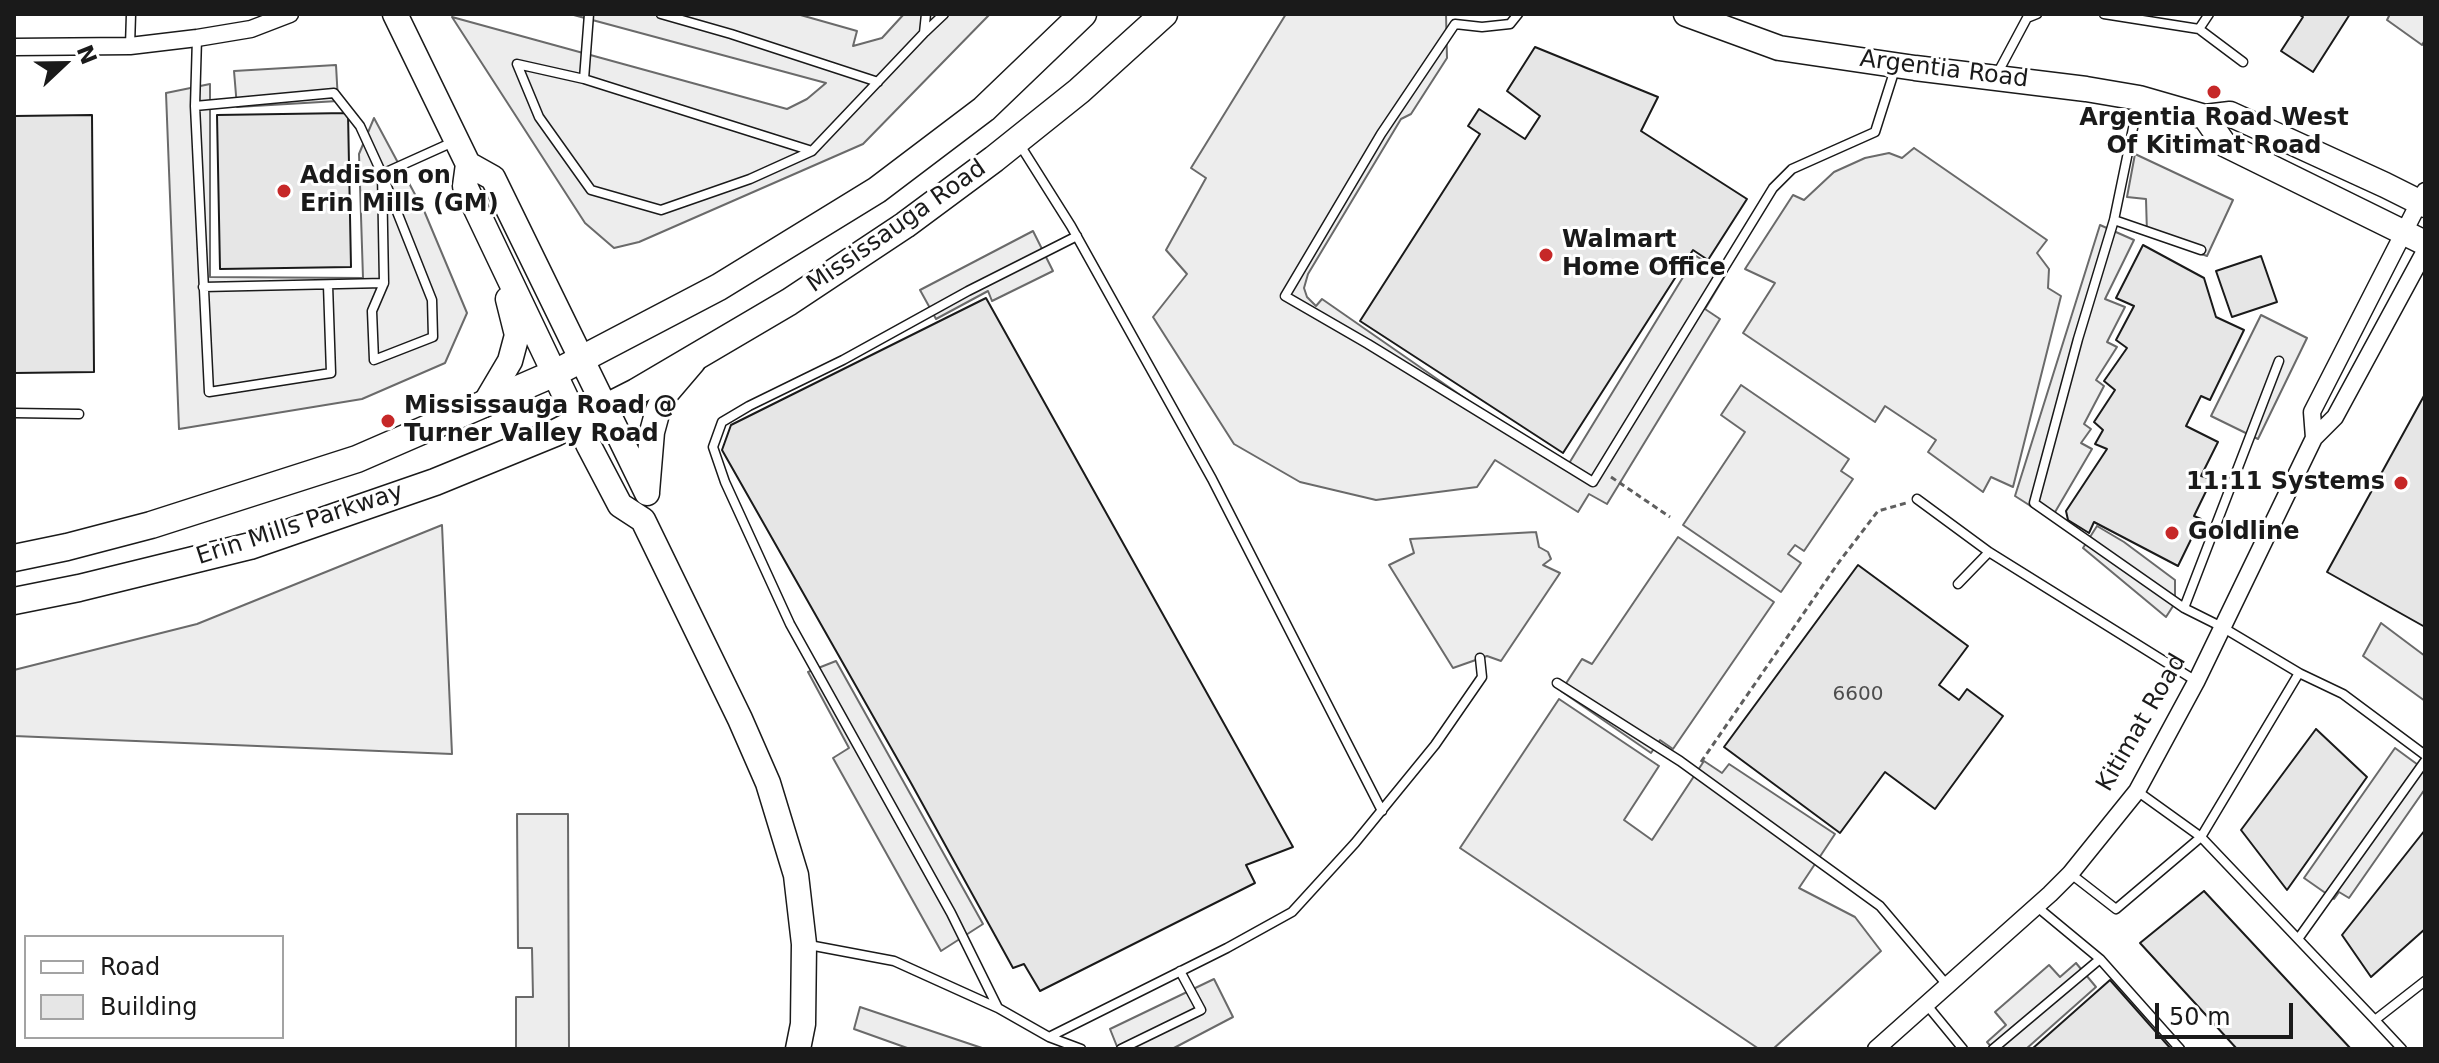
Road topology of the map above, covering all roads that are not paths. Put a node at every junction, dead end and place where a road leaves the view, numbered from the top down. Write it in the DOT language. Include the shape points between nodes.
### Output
graph roads {
  1 [pos="131,14"];
  2 [pos="290,14"];
  3 [pos="395,14"];
  4 [pos="589,14"];
  5 [pos="661,14"];
  6 [pos="926,14"];
  7 [pos="944,14"];
  8 [pos="1083,14"];
  9 [pos="1164,14"];
  10 [pos="1518,14"];
  11 [pos="1686,14"];
  12 [pos="2037,14"];
  13 [pos="2104,14"];
  14 [pos="2209,14"];
  15 [pos="2199,29"];
  16 [pos="924,33"];
  17 [pos="197,38"];
  18 [pos="130,46"];
  19 [pos="14,47"];
  20 [pos="2243,62"];
  21 [pos="1896,64"];
  22 [pos="1996,77"];
  23 [pos="584,79"];
  24 [pos="878,82"];
  25 [pos="2139,98"];
  26 [pos="195,106"];
  27 [pos="2205,117"];
  28 [pos="457,140"];
  29 [pos="1017,141"];
  30 [pos="812,151"];
  31 [pos="468,164"];
  32 [pos="382,174"];
  33 [pos="2423,200"];
  34 [pos="2114,220"];
  35 [pos="1077,236"];
  36 [pos="2415,238"];
  37 [pos="2201,250"];
  38 [pos="2425,251"];
  39 [pos="496,254"];
  40 [pos="384,283"];
  41 [pos="328,285"];
  42 [pos="203,287"];
  43 [pos="697,357"];
  44 [pos="583,359"];
  45 [pos="2279,361"];
  46 [pos="555,373"];
  47 [pos="484,405"];
  48 [pos="606,407"];
  49 [pos="14,413"];
  50 [pos="79,414"];
  51 [pos="578,421"];
  52 [pos="2314,438"];
  53 [pos="647,493"];
  54 [pos="1917,499"];
  55 [pos="643,520"];
  56 [pos="1989,552"];
  57 [pos="14,558"];
  58 [pos="1958,584"];
  59 [pos="14,601"];
  60 [pos="2184,608"];
  61 [pos="2222,627"];
  62 [pos="1480,658"];
  63 [pos="2299,673"];
  64 [pos="2196,682"];
  65 [pos="1557,683"];
  66 [pos="2425,758"];
  67 [pos="2137,791"];
  68 [pos="1382,811"];
  69 [pos="2201,837"];
  70 [pos="2070,874"];
  71 [pos="2036,906"];
  72 [pos="2298,939"];
  73 [pos="804,944"];
  74 [pos="2100,959"];
  75 [pos="1180,971"];
  76 [pos="2425,981"];
  77 [pos="1947,985"];
  78 [pos="1926,1004"];
  79 [pos="998,1008"];
  80 [pos="2375,1020"];
  81 [pos="1049,1037"];
  82 [pos="798,1049"];
  83 [pos="1081,1049"];
  84 [pos="1121,1049"];
  85 [pos="1876,1049"];
  86 [pos="1963,1049"];
  87 [pos="1993,1049"];
  88 [pos="2180,1049"];
  89 [pos="2402,1049"];
  1 -- 18 [label="lane"];
  2 -- 17 [label="street" via="251,29"];
  3 -- 28 [label="street"];
  4 -- 23 [label="lane"];
  5 -- 24 [label="lane"];
  6 -- 16 [label="lane"];
  7 -- 16 [label="lane"];
  8 -- 44 [label="main road, Mississauga Road" via="984,109 877,190 719,287"];
  9 -- 29 [label="main road, Mississauga Road"];
  10 -- 21 [label="lane" via="1510,24 1455,24 1381,134 1285,296 1593,482 1773,188 1792,169 1875,132"];
  11 -- 21 [label="street, Argentia Road" via="1779,48"];
  12 -- 22 [label="lane" via="2027,18"];
  13 -- 15 [label="lane"];
  14 -- 15 [label="lane"];
  15 -- 20 [label="lane"];
  16 -- 24 [label="lane"];
  17 -- 18 [label="street"];
  17 -- 26 [label="lane"];
  18 -- 19 [label="street"];
  21 -- 22 [label="street, Argentia Road"];
  22 -- 25 [label="street, Argentia Road"];
  23 -- 30 [label="lane"];
  23 -- 30 [label="lane" via="517,64 539,117 591,190 661,210"];
  24 -- 30 [label="lane"];
  25 -- 27 [label="street, Argentia Road"];
  25 -- 34 [label="lane"];
  26 -- 32 [label="lane" via="334,93 360,126"];
  26 -- 42 [label="lane"];
  27 -- 33 [label="street, Argentia Road" via="2230,114"];
  27 -- 36 [label="street" via="2224,144"];
  28 -- 31 [label="street"];
  28 -- 32 [label="lane"];
  29 -- 35 [label="lane"];
  29 -- 43 [label="main road, Mississauga Road" via="905,225"];
  31 -- 39 [label="street" via="465,186"];
  31 -- 44 [label="street" via="493,178"];
  32 -- 40 [label="lane"];
  32 -- 40 [label="lane" via="432,300 433,337 374,360 372,311"];
  33 -- 36 [label="street, Kitimat Road"];
  34 -- 37 [label="lane"];
  34 -- 60 [label="lane" via="2034,503"];
  35 -- 68 [label="lane" via="1212,479"];
  35 -- 79 [label="lane" via="749,406 722,422 713,447 790,624"];
  36 -- 52 [label="street, Kitimat Road" via="2312,412"];
  38 -- 52 [label="street, Kitimat Road" via="2335,417"];
  39 -- 46 [label="street"];
  39 -- 47 [label="street" via="517,335 510,361"];
  40 -- 41 [label="lane"];
  41 -- 42 [label="lane"];
  41 -- 42 [label="lane" via="331,373 209,392"];
  43 -- 48 [label="main road, Mississauga Road"];
  43 -- 53 [label="street" via="658,410"];
  44 -- 46 [label="main road, Mississauga Road"];
  44 -- 48 [label="street"];
  45 -- 60 [label="lane"];
  46 -- 47 [label="main road, Erin Mills Parkway"];
  46 -- 51 [label="street"];
  47 -- 57 [label="main road, Erin Mills Parkway" via="357,459 151,525"];
  48 -- 51 [label="main road, Mississauga Road"];
  48 -- 53 [label="street"];
  49 -- 50 [label="lane"];
  51 -- 55 [label="street" via="620,505"];
  51 -- 59 [label="main road, Erin Mills Parkway" via="435,482 250,546"];
  52 -- 61 [label="street, Kitimat Road"];
  53 -- 55 [label="street"];
  54 -- 56 [label="lane"];
  55 -- 73 [label="street" via="768,783 796,875"];
  56 -- 58 [label="lane"];
  56 -- 64 [label="lane"];
  60 -- 61 [label="lane"];
  61 -- 63 [label="lane"];
  61 -- 64 [label="street, Kitimat Road"];
  62 -- 68 [label="lane" via="1482,677"];
  63 -- 66 [label="lane" via="2343,694"];
  63 -- 69 [label="lane"];
  64 -- 67 [label="street, Kitimat Road"];
  65 -- 77 [label="lane" via="1695,772 1880,906"];
  66 -- 72 [label="lane"];
  67 -- 69 [label="lane"];
  67 -- 70 [label="street, Kitimat Road"];
  68 -- 75 [label="lane" via="1292,912"];
  69 -- 70 [label="lane" via="2116,909"];
  69 -- 72 [label="lane"];
  70 -- 71 [label="street, Kitimat Road"];
  71 -- 74 [label="lane"];
  71 -- 77 [label="street, Kitimat Road"];
  72 -- 80 [label="lane"];
  73 -- 79 [label="lane" via="894,961"];
  73 -- 82 [label="street"];
  74 -- 87 [label="lane"];
  74 -- 88 [label="lane"];
  75 -- 81 [label="lane"];
  75 -- 84 [label="lane" via="1201,1010"];
  76 -- 80 [label="lane"];
  77 -- 78 [label="street, Kitimat Road"];
  78 -- 85 [label="street, Kitimat Road"];
  78 -- 86 [label="lane"];
  79 -- 81 [label="lane"];
  80 -- 89 [label="lane"];
  81 -- 83 [label="lane"];
}
